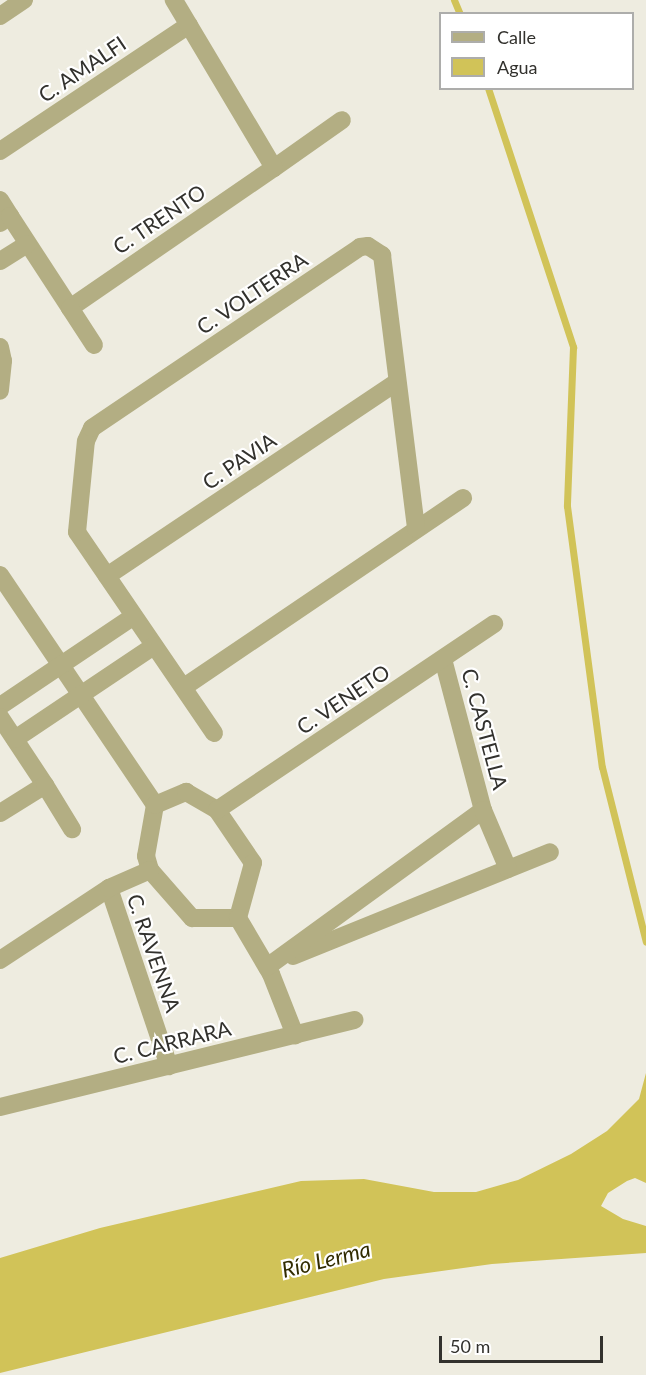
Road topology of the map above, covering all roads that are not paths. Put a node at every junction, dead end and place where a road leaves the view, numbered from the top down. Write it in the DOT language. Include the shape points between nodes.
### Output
graph roads {
  1 [pos="24,0"];
  2 [pos="174,0"];
  3 [pos="0,16"];
  4 [pos="189,25"];
  5 [pos="342,120"];
  6 [pos="0,151"];
  7 [pos="274,168"];
  8 [pos="0,200"];
  9 [pos="5,219"];
  10 [pos="27,244"];
  11 [pos="0,261"];
  12 [pos="70,308"];
  13 [pos="94,345"];
  14 [pos="0,347"];
  15 [pos="395,383"];
  16 [pos="0,391"];
  17 [pos="463,498"];
  18 [pos="416,528"];
  19 [pos="0,575"];
  20 [pos="107,576"];
  21 [pos="134,616"];
  22 [pos="494,624"];
  23 [pos="154,646"];
  24 [pos="443,659"];
  25 [pos="60,665"];
  26 [pos="184,687"];
  27 [pos="81,696"];
  28 [pos="0,706"];
  29 [pos="0,717"];
  30 [pos="214,733"];
  31 [pos="15,739"];
  32 [pos="45,785"];
  33 [pos="154,805"];
  34 [pos="217,810"];
  35 [pos="483,810"];
  36 [pos="0,813"];
  37 [pos="72,829"];
  38 [pos="550,852"];
  39 [pos="150,870"];
  40 [pos="508,870"];
  41 [pos="109,888"];
  42 [pos="238,918"];
  43 [pos="0,960"];
  44 [pos="267,967"];
  45 [pos="354,1020"];
  46 [pos="295,1035"];
  47 [pos="169,1066"];
  48 [pos="0,1107"];
  1 -- 3 [label="street"];
  2 -- 4 [label="street"];
  4 -- 6 [label="street, C. AMALFI"];
  4 -- 7 [label="street"];
  5 -- 7 [label="street, C. TRENTO"];
  7 -- 12 [label="street, C. TRENTO"];
  8 -- 9 [label="street"];
  9 -- 10 [label="street"];
  10 -- 11 [label="street"];
  10 -- 12 [label="street"];
  12 -- 13 [label="street"];
  14 -- 16 [label="street"];
  15 -- 18 [label="street, C. VOLTERRA"];
  15 -- 20 [label="street, C. PAVIA"];
  15 -- 20 [label="street, C. VOLTERRA" via="382,255 377,249 360,247 92,428 86,441 76,528"];
  17 -- 18 [label="street"];
  18 -- 26 [label="street"];
  19 -- 25 [label="street"];
  20 -- 21 [label="street, C. VOLTERRA"];
  21 -- 23 [label="street, C. VOLTERRA"];
  21 -- 25 [label="street"];
  22 -- 24 [label="street, C. VENETO"];
  23 -- 26 [label="street, C. VOLTERRA"];
  23 -- 27 [label="street"];
  24 -- 34 [label="street, C. VENETO"];
  24 -- 35 [label="street, C. CASTELLA"];
  25 -- 27 [label="street"];
  25 -- 28 [label="street"];
  26 -- 30 [label="street, C. VOLTERRA"];
  27 -- 31 [label="street"];
  27 -- 33 [label="street"];
  29 -- 31 [label="street"];
  31 -- 32 [label="street"];
  32 -- 36 [label="street"];
  32 -- 37 [label="street"];
  33 -- 34 [label="street" via="186,792"];
  33 -- 39 [label="street" via="146,856"];
  34 -- 42 [label="street" via="253,863"];
  35 -- 40 [label="street, C. CASTELLA"];
  35 -- 44 [label="street"];
  38 -- 40 [label="street"];
  39 -- 41 [label="street"];
  39 -- 42 [label="street" via="192,918"];
  40 -- 44 [label="street"];
  41 -- 43 [label="street"];
  41 -- 47 [label="street, C. RAVENNA"];
  42 -- 44 [label="street"];
  44 -- 46 [label="street"];
  45 -- 46 [label="street, C. CARRARA"];
  46 -- 47 [label="street, C. CARRARA"];
  47 -- 48 [label="street, C. CARRARA"];
}
